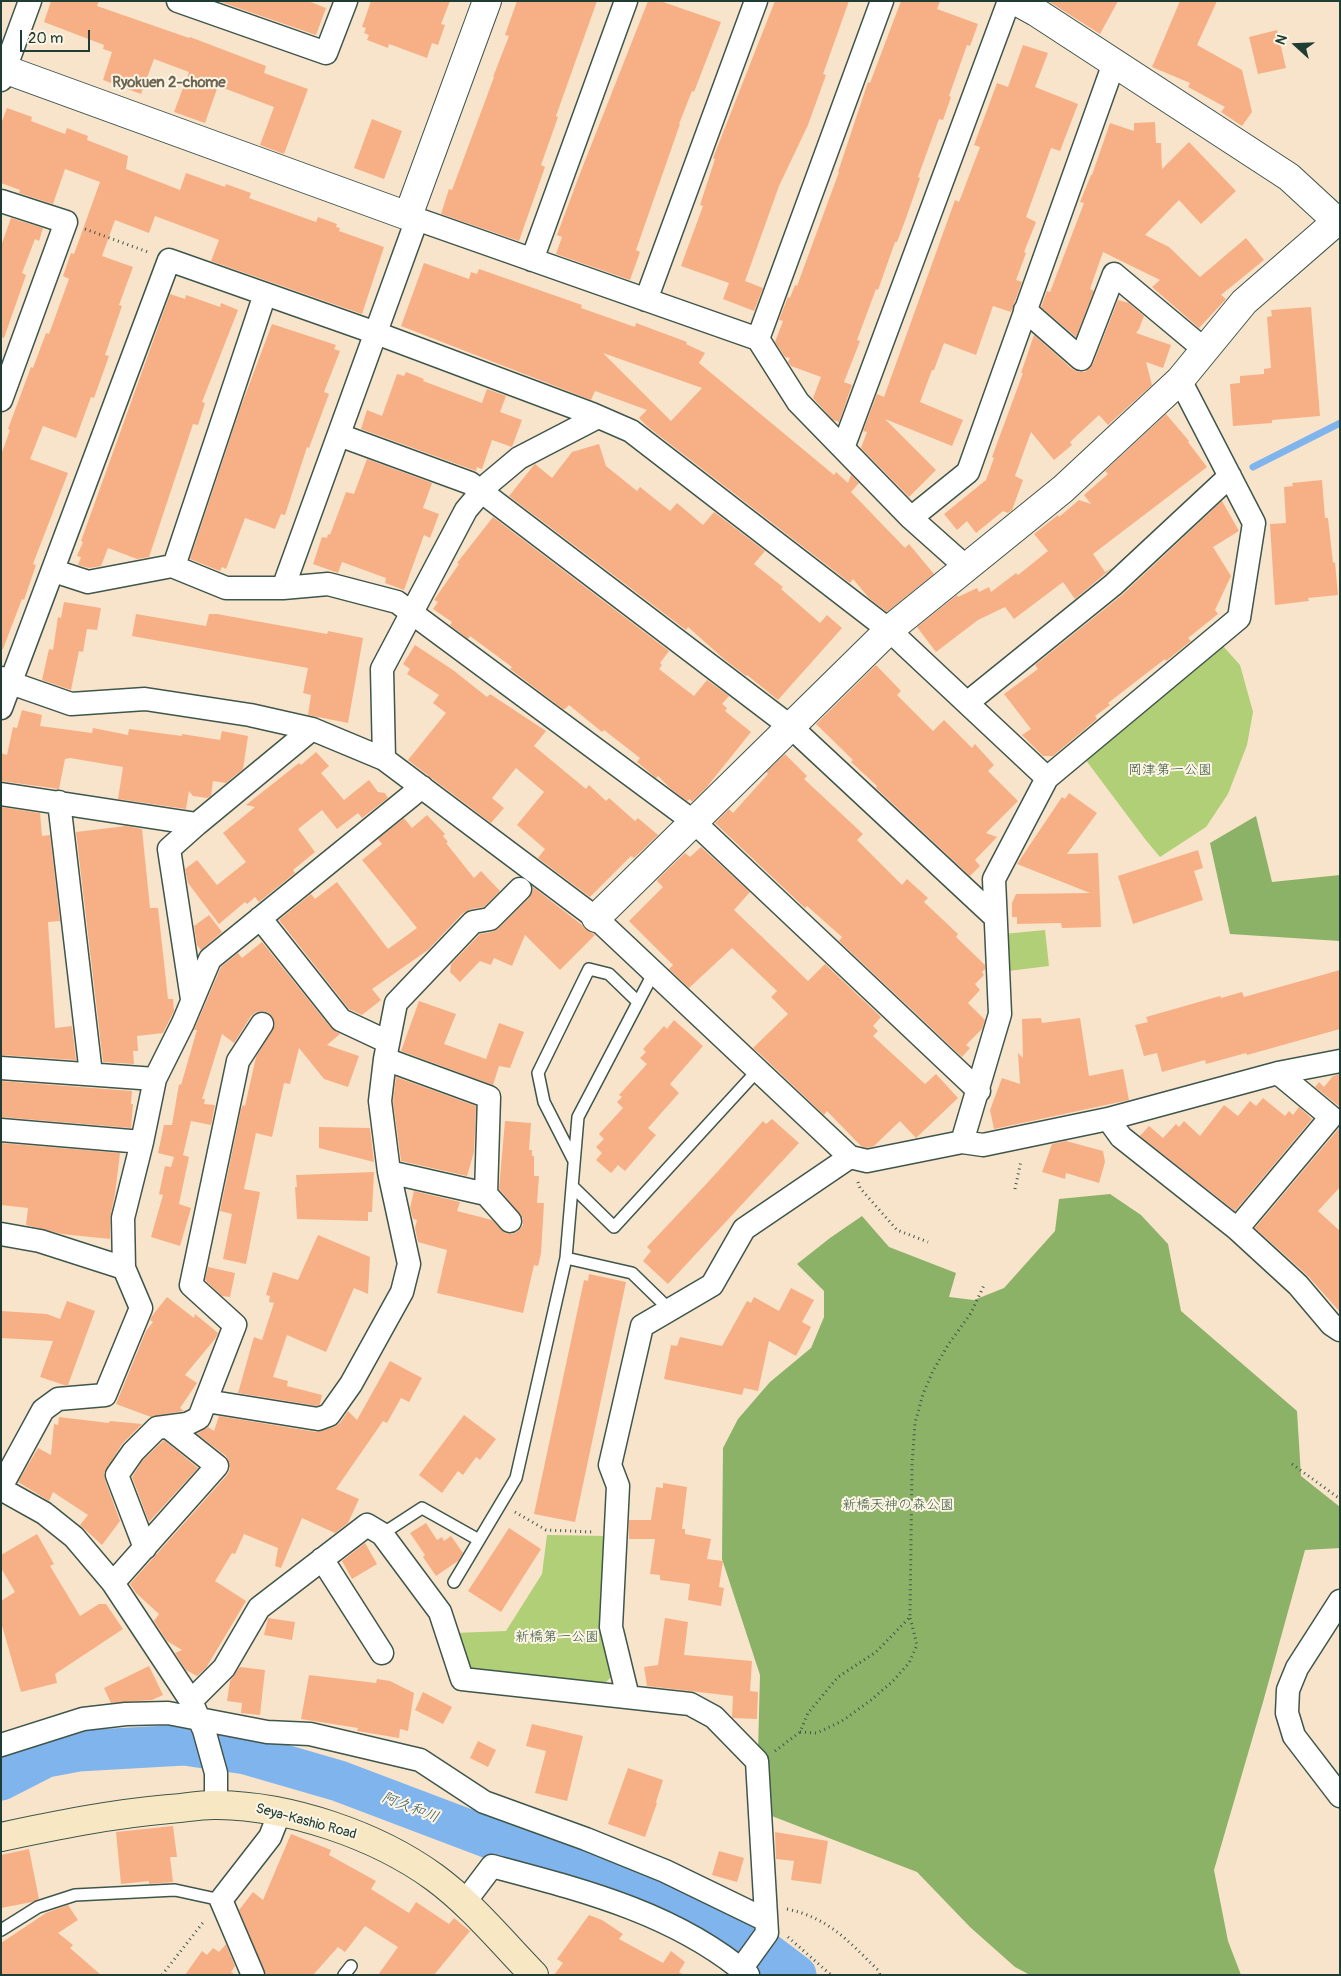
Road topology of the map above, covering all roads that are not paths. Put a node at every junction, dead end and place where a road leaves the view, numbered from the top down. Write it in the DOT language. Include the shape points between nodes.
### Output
graph roads {
  1 [pos="30,1"];
  2 [pos="178,1"];
  3 [pos="346,1"];
  4 [pos="487,1"];
  5 [pos="626,1"];
  6 [pos="756,1"];
  7 [pos="882,1"];
  8 [pos="1009,1"];
  9 [pos="1016,1"];
  10 [pos="214,7"];
  11 [pos="1114,62"];
  12 [pos="3,72"];
  13 [pos="1,201"];
  14 [pos="413,217"];
  15 [pos="1339,221"];
  16 [pos="532,260"];
  17 [pos="266,294"];
  18 [pos="646,300"];
  19 [pos="1026,310"];
  20 [pos="376,333"];
  21 [pos="758,339"];
  22 [pos="1205,350"];
  23 [pos="1180,380"];
  24 [pos="1,400"];
  25 [pos="598,417"];
  26 [pos="339,435"];
  27 [pos="843,448"];
  28 [pos="1230,476"];
  29 [pos="482,492"];
  30 [pos="911,518"];
  31 [pos="174,566"];
  32 [pos="966,567"];
  33 [pos="54,571"];
  34 [pos="283,588"];
  35 [pos="412,613"];
  36 [pos="889,630"];
  37 [pos="6,680"];
  38 [pos="967,703"];
  39 [pos="1,708"];
  40 [pos="791,727"];
  41 [pos="312,729"];
  42 [pos="384,759"];
  43 [pos="1047,778"];
  44 [pos="422,787"];
  45 [pos="1,794"];
  46 [pos="59,802"];
  47 [pos="694,822"];
  48 [pos="197,824"];
  49 [pos="527,881"];
  50 [pos="995,917"];
  51 [pos="260,918"];
  52 [pos="596,918"];
  53 [pos="654,972"];
  54 [pos="192,1000"];
  55 [pos="638,1002"];
  56 [pos="262,1024"];
  57 [pos="387,1050"];
  58 [pos="1340,1062"];
  59 [pos="1,1068"];
  60 [pos="758,1070"];
  61 [pos="1278,1073"];
  62 [pos="91,1074"];
  63 [pos="155,1079"];
  64 [pos="978,1091"];
  65 [pos="1108,1119"];
  66 [pos="1,1130"];
  67 [pos="142,1142"];
  68 [pos="962,1142"];
  69 [pos="850,1156"];
  70 [pos="574,1161"];
  71 [pos="389,1172"];
  72 [pos="572,1186"];
  73 [pos="486,1194"];
  74 [pos="510,1220"];
  75 [pos="1237,1228"];
  76 [pos="1,1234"];
  77 [pos="566,1258"];
  78 [pos="124,1268"];
  79 [pos="670,1310"];
  80 [pos="1340,1330"];
  81 [pos="206,1401"];
  82 [pos="168,1426"];
  83 [pos="1,1488"];
  84 [pos="382,1534"];
  85 [pos="479,1540"];
  86 [pos="145,1548"];
  87 [pos="322,1559"];
  88 [pos="454,1582"];
  89 [pos="112,1583"];
  90 [pos="1340,1601"];
  91 [pos="382,1653"];
  92 [pos="628,1697"];
  93 [pos="198,1716"];
  94 [pos="1,1744"];
  95 [pos="1340,1796"];
  96 [pos="216,1805"];
  97 [pos="280,1812"];
  98 [pos="1,1837"];
  99 [pos="221,1900"];
  100 [pos="464,1903"];
  101 [pos="772,1920"];
  102 [pos="1,1930"];
  103 [pos="745,1969"];
  104 [pos="253,1975"];
  105 [pos="534,1975"];
  1 -- 12 [label="street"];
  2 -- 10 [label="street"];
  3 -- 10 [label="street" via="326,53"];
  4 -- 14 [label="street"];
  5 -- 16 [label="street"];
  6 -- 18 [label="street"];
  7 -- 21 [label="street"];
  8 -- 27 [label="street"];
  9 -- 11 [label="street"];
  11 -- 15 [label="street" via="1289,177"];
  11 -- 19 [label="street"];
  12 -- 14 [label="street"];
  13 -- 24 [label="street" via="66,222"];
  14 -- 16 [label="street"];
  14 -- 20 [label="street"];
  15 -- 22 [label="street" via="1244,302"];
  16 -- 18 [label="street"];
  17 -- 20 [label="street"];
  17 -- 31 [label="street"];
  17 -- 33 [label="street" via="169,260"];
  18 -- 21 [label="street"];
  19 -- 22 [label="street" via="1081,359 1114,274"];
  19 -- 30 [label="street" via="968,472"];
  20 -- 25 [label="street"];
  20 -- 26 [label="street"];
  21 -- 27 [label="street" via="798,402"];
  22 -- 23 [label="street"];
  23 -- 28 [label="street"];
  23 -- 32 [label="street" via="1063,489"];
  25 -- 29 [label="street" via="519,458"];
  25 -- 36 [label="street" via="631,431"];
  26 -- 29 [label="street" via="470,483"];
  26 -- 34 [label="street"];
  27 -- 30 [label="street"];
  28 -- 38 [label="street" via="1113,585"];
  28 -- 43 [label="street" via="1254,522 1239,618"];
  29 -- 35 [label="street" via="466,510"];
  29 -- 40 [label="street"];
  30 -- 32 [label="street"];
  31 -- 33 [label="street" via="88,582"];
  31 -- 34 [label="street" via="226,588"];
  32 -- 36 [label="street"];
  33 -- 37 [label="street"];
  34 -- 35 [label="street" via="328,584 397,602"];
  35 -- 42 [label="street" via="382,669"];
  35 -- 47 [label="street"];
  36 -- 38 [label="street"];
  36 -- 40 [label="street"];
  37 -- 39 [label="street"];
  37 -- 41 [label="street" via="71,704 145,699 250,715"];
  38 -- 43 [label="street"];
  40 -- 47 [label="street"];
  40 -- 50 [label="street"];
  41 -- 42 [label="street"];
  41 -- 48 [label="street"];
  42 -- 44 [label="street"];
  43 -- 50 [label="street" via="994,879"];
  44 -- 49 [label="street"];
  44 -- 51 [label="street"];
  45 -- 46 [label="street"];
  46 -- 48 [label="street"];
  46 -- 62 [label="street"];
  47 -- 52 [label="street"];
  47 -- 64 [label="street"];
  48 -- 54 [label="street" via="169,849"];
  49 -- 52 [label="street"];
  49 -- 57 [label="street" via="490,919 473,922 396,1003"];
  50 -- 64 [label="street" via="1000,1014"];
  51 -- 54 [label="street" via="210,959"];
  51 -- 57 [label="street" via="341,1020"];
  52 -- 53 [label="street"];
  53 -- 55 [label="lane"];
  53 -- 60 [label="street"];
  54 -- 63 [label="street"];
  55 -- 70 [label="lane" via="578,1118"];
  55 -- 70 [label="lane" via="609,974 589,969 538,1073 544,1102"];
  56 -- 81 [label="street" via="238,1061 191,1285 235,1325"];
  57 -- 71 [label="street" via="380,1101"];
  57 -- 73 [label="street" via="489,1097"];
  58 -- 61 [label="street"];
  59 -- 62 [label="street"];
  60 -- 69 [label="street"];
  60 -- 72 [label="lane" via="614,1227"];
  61 -- 65 [label="street"];
  61 -- 75 [label="street" via="1331,1117"];
  62 -- 63 [label="street"];
  63 -- 67 [label="street"];
  64 -- 68 [label="street"];
  65 -- 68 [label="street" via="983,1145"];
  65 -- 75 [label="street" via="1121,1137"];
  66 -- 67 [label="street"];
  67 -- 78 [label="street" via="123,1218"];
  68 -- 69 [label="street" via="867,1161"];
  69 -- 79 [label="street" via="744,1228 712,1285"];
  70 -- 72 [label="lane"];
  71 -- 73 [label="street"];
  71 -- 81 [label="street" via="409,1264 402,1292 351,1384 329,1415 318,1419"];
  72 -- 77 [label="lane"];
  73 -- 74 [label="street"];
  75 -- 80 [label="street"];
  76 -- 78 [label="street" via="40,1241"];
  77 -- 79 [label="lane" via="632,1273"];
  77 -- 85 [label="lane" via="516,1478"];
  78 -- 83 [label="street" via="141,1308 105,1396 58,1399 43,1410"];
  79 -- 92 [label="street" via="642,1326 610,1465 618,1486 612,1627"];
  81 -- 82 [label="street" via="199,1418 187,1424"];
  82 -- 86 [label="street" via="157,1428 133,1452 117,1475"];
  82 -- 86 [label="street" via="217,1466"];
  83 -- 89 [label="street" via="74,1537"];
  84 -- 85 [label="lane" via="422,1508"];
  84 -- 87 [label="street" via="366,1525"];
  84 -- 92 [label="street" via="440,1612 462,1679"];
  85 -- 88 [label="lane"];
  86 -- 89 [label="street"];
  87 -- 91 [label="street"];
  87 -- 93 [label="street" via="259,1608"];
  89 -- 93 [label="street"];
  90 -- 95 [label="street" via="1297,1668 1288,1690 1287,1713 1294,1736"];
  92 -- 101 [label="street" via="690,1704 714,1717 758,1760"];
  93 -- 94 [label="street" via="126,1714 83,1720"];
  93 -- 96 [label="street" via="216,1773"];
  93 -- 101 [label="street" via="267,1732 310,1734 420,1760 484,1802 665,1871"];
  96 -- 97 [label="main road, Seya-Kashio Road"];
  96 -- 98 [label="main road, Seya-Kashio Road" via="124,1813"];
  97 -- 99 [label="street" via="270,1836"];
  97 -- 100 [label="main road, Seya-Kashio Road" via="362,1836 395,1852 434,1877"];
  99 -- 102 [label="lane" via="175,1890 75,1895 38,1906"];
  99 -- 104 [label="street"];
  100 -- 103 [label="street" via="492,1866 641,1911 688,1934"];
  100 -- 105 [label="main road, Seya-Kashio Road"];
  101 -- 103 [label="street"];
}
